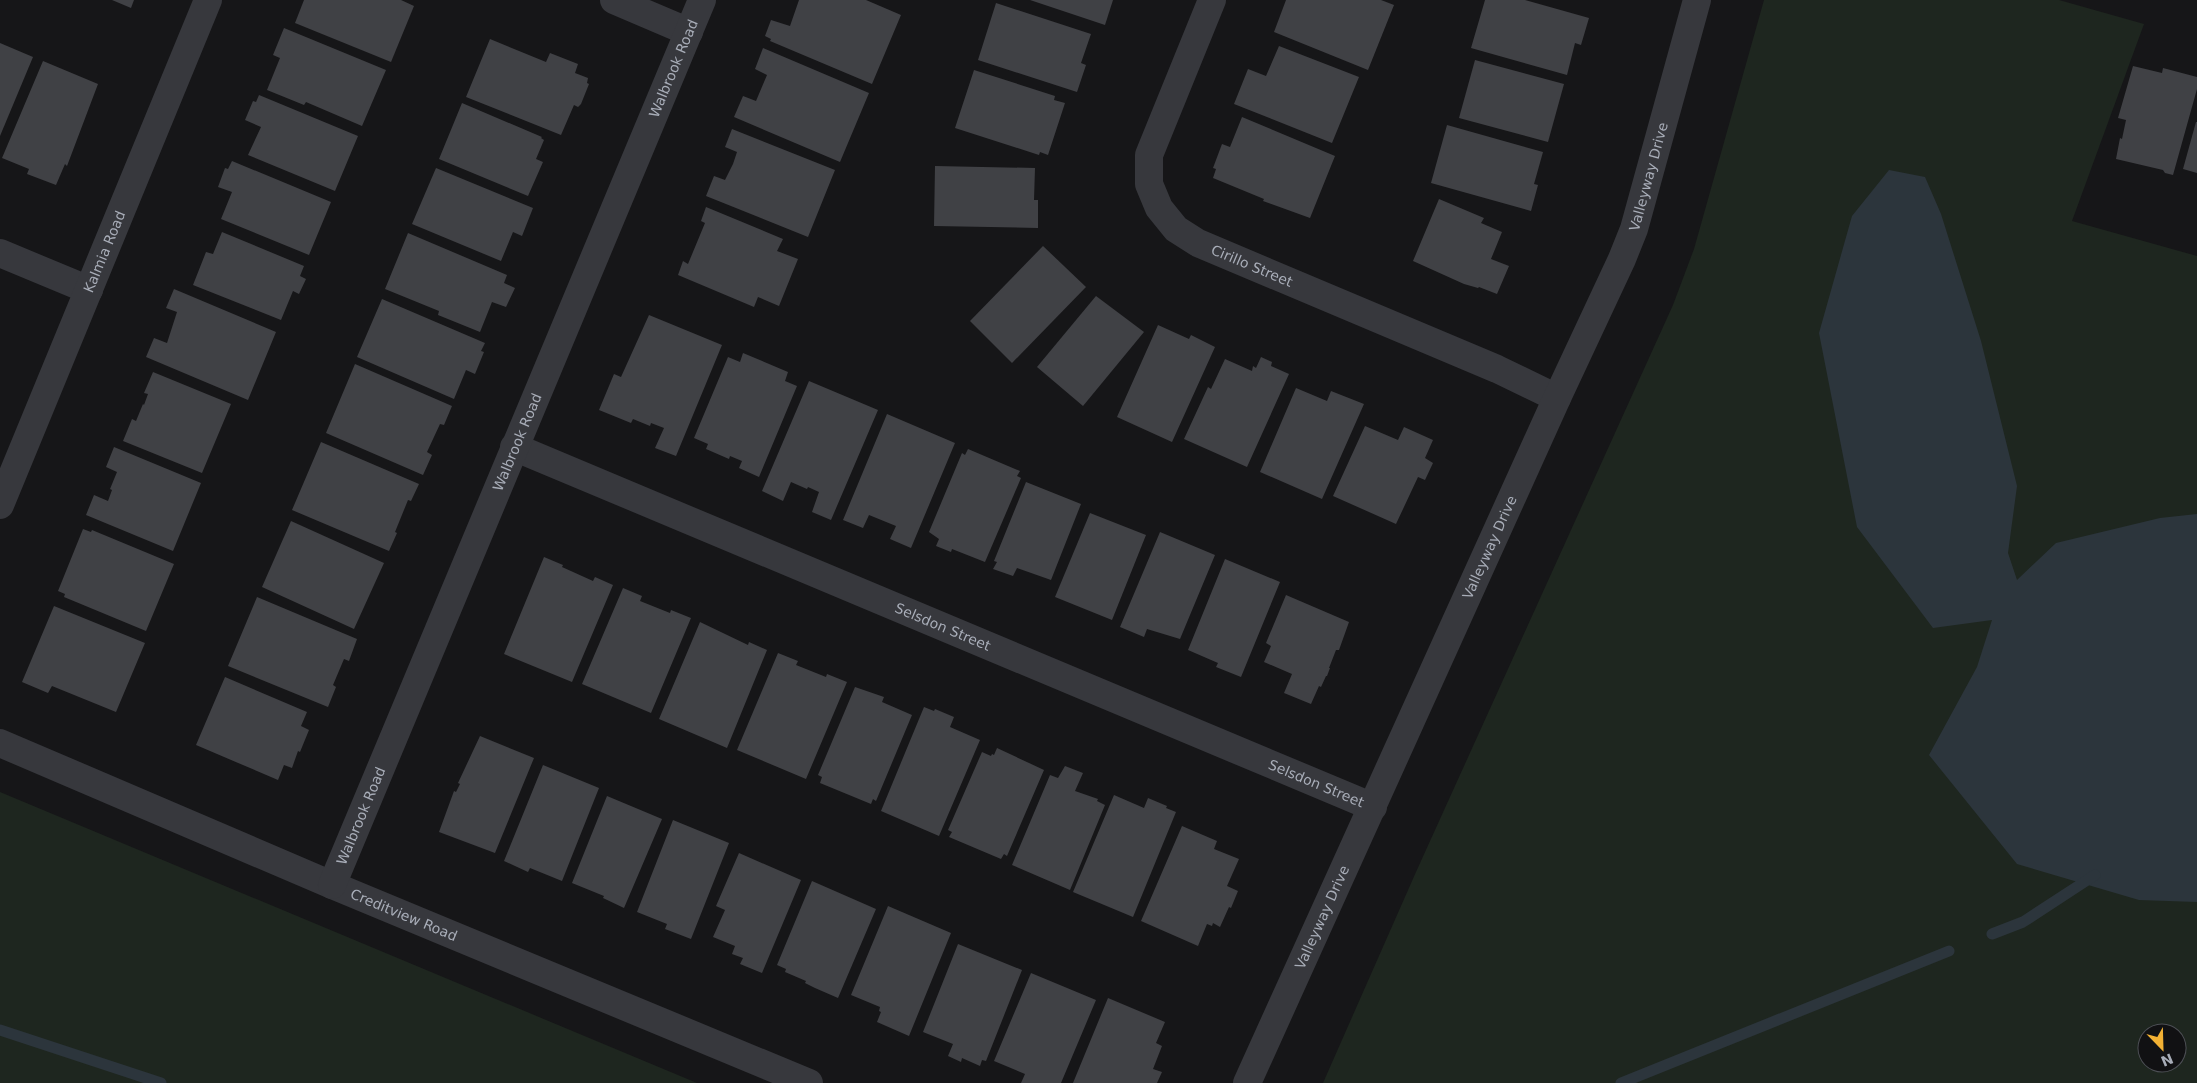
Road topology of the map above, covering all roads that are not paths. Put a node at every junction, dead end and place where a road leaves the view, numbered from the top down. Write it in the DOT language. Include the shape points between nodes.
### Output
graph roads {
  1 [pos="208,0"];
  2 [pos="614,0"];
  3 [pos="702,0"];
  4 [pos="1212,0"];
  5 [pos="1697,0"];
  6 [pos="688,32"];
  7 [pos="0,253"];
  8 [pos="90,290"];
  9 [pos="1557,398"];
  10 [pos="514,447"];
  11 [pos="0,505"];
  12 [pos="0,743"];
  13 [pos="1373,807"];
  14 [pos="332,885"];
  15 [pos="809,1083"];
  16 [pos="1247,1083"];
  1 -- 8 [label="street, Kalmia Road"];
  2 -- 6 [label="street"];
  3 -- 6 [label="street, Walbrook Road"];
  4 -- 9 [label="street, Cirillo Street" via="1149,155 1149,184 1159,208 1176,229 1198,243"];
  5 -- 9 [label="street, Valleyway Drive" via="1634,229"];
  6 -- 10 [label="street, Walbrook Road"];
  7 -- 8 [label="street"];
  8 -- 11 [label="street, Kalmia Road"];
  9 -- 13 [label="street, Valleyway Drive"];
  10 -- 13 [label="street, Selsdon Street"];
  10 -- 14 [label="street, Walbrook Road"];
  12 -- 14 [label="street, Creditview Road"];
  13 -- 16 [label="street, Valleyway Drive"];
  14 -- 15 [label="street, Creditview Road"];
}
